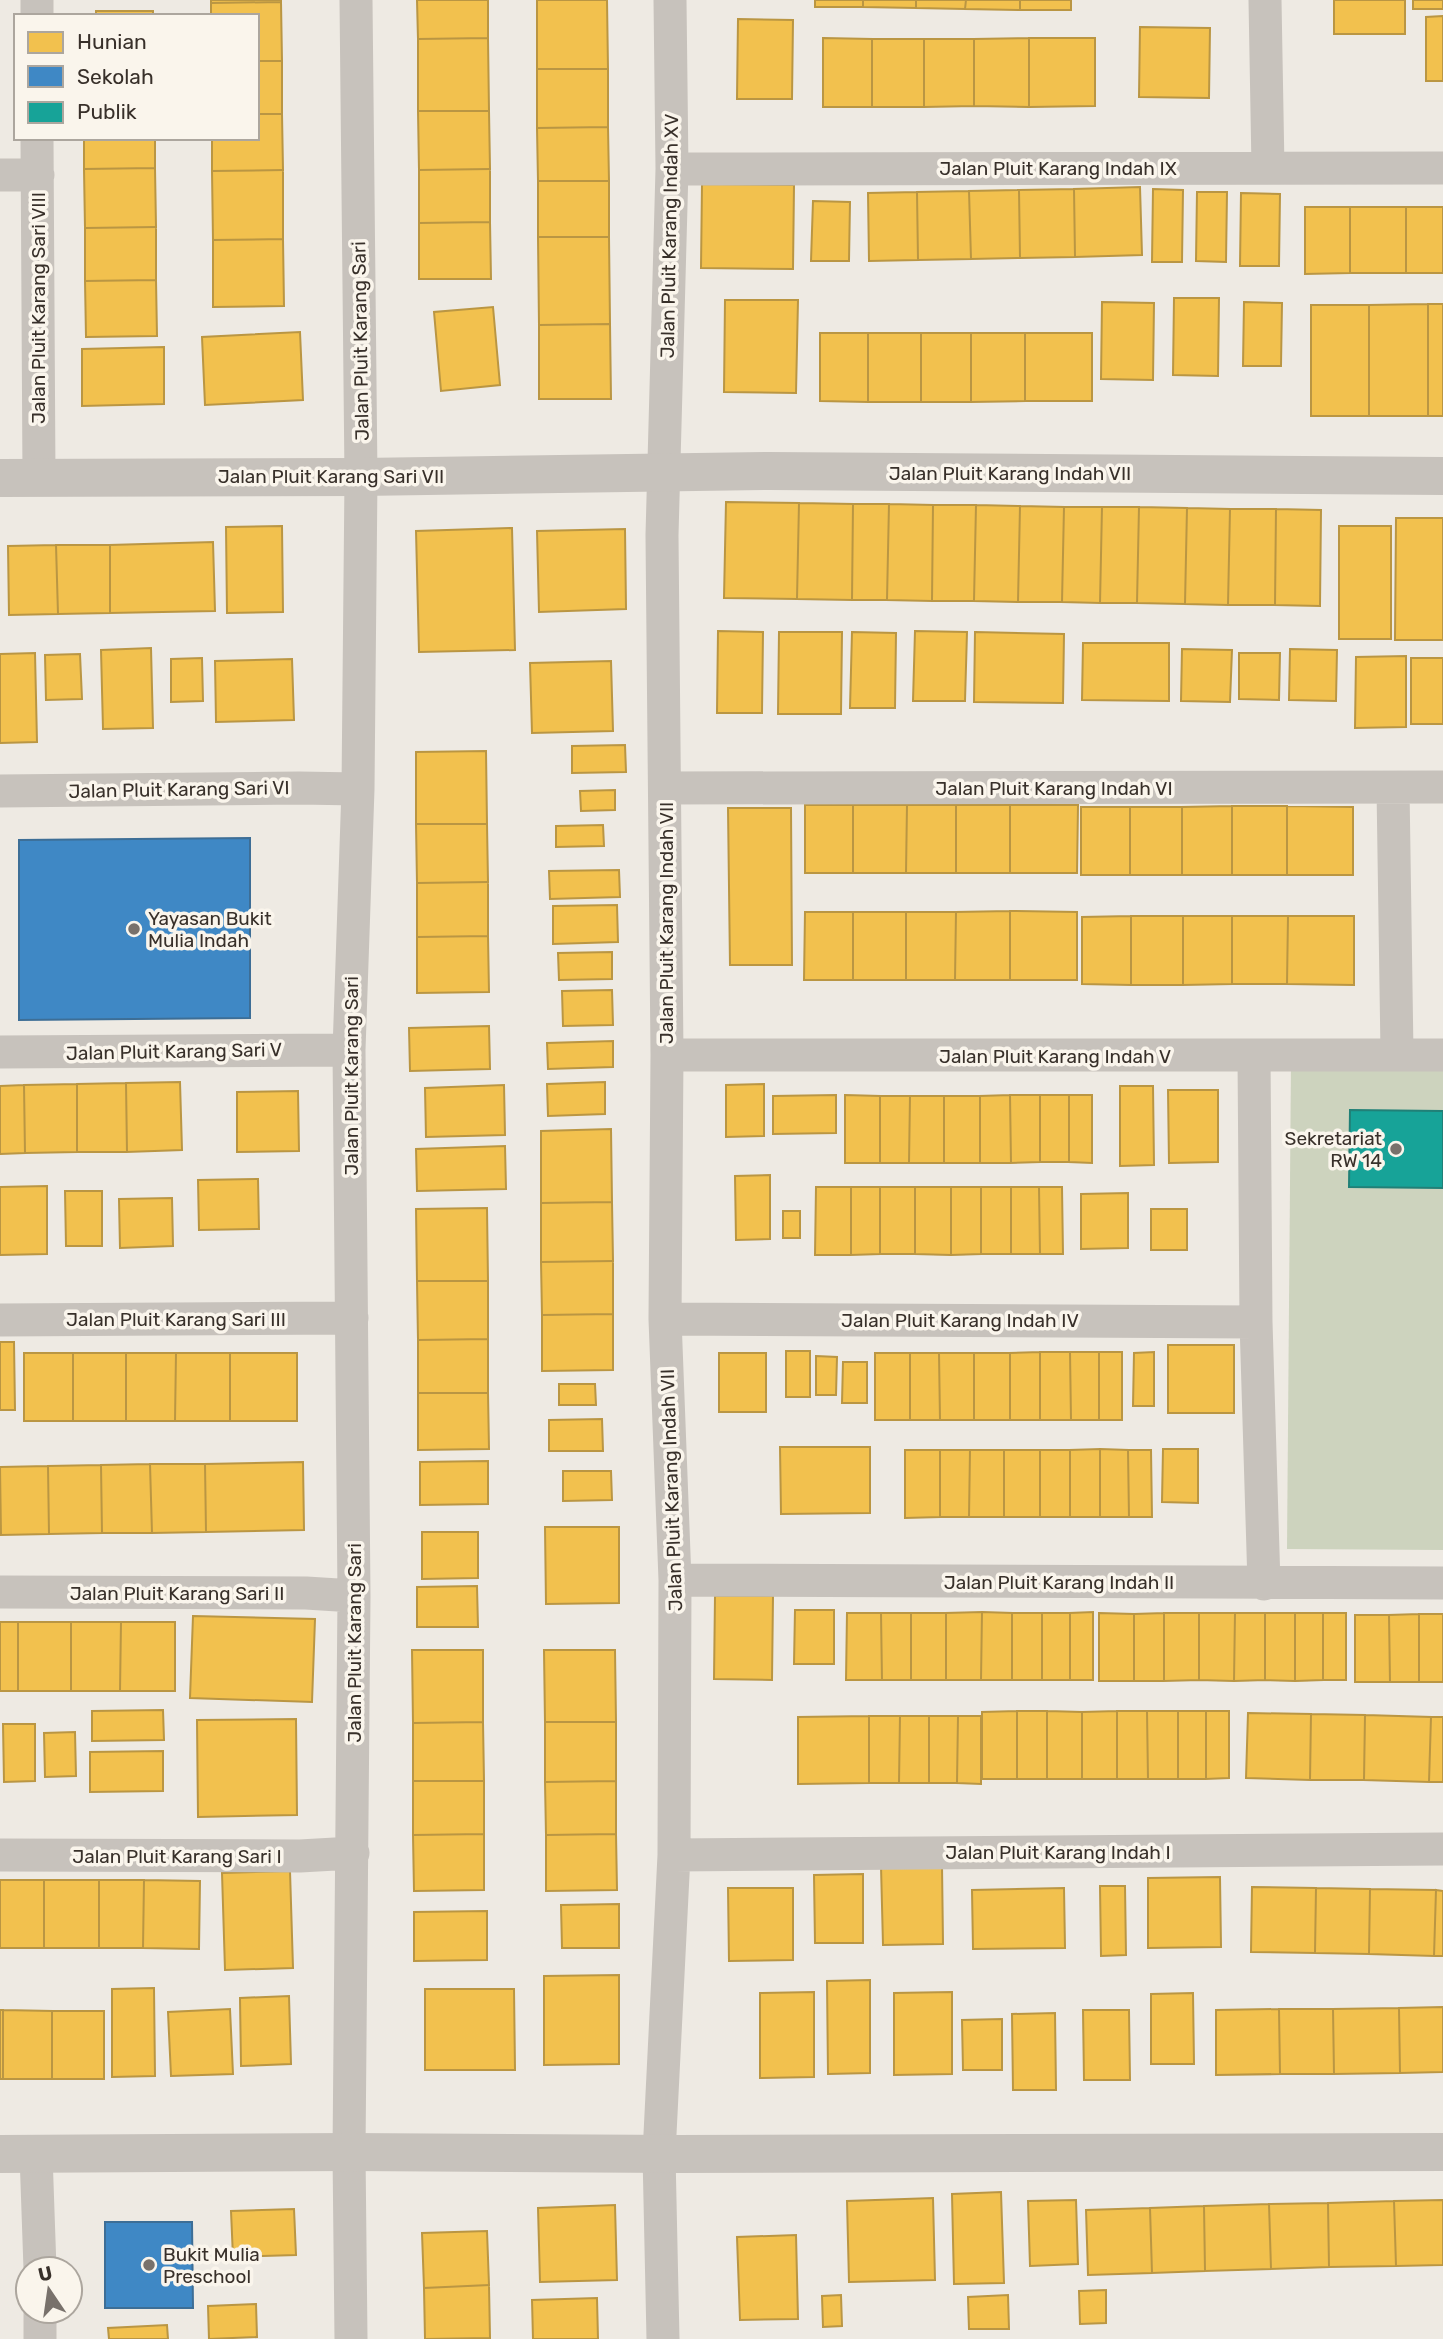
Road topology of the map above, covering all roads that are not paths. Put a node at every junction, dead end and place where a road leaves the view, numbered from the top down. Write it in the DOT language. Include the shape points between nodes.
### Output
graph roads {
  1 [pos="356,0"];
  2 [pos="670,0"];
  3 [pos="1265,0"];
  4 [pos="37,140"];
  5 [pos="1268,168"];
  6 [pos="1443,168"];
  7 [pos="672,169"];
  8 [pos="0,175"];
  9 [pos="38,175"];
  10 [pos="662,473"];
  11 [pos="1443,476"];
  12 [pos="361,477"];
  13 [pos="0,478"];
  14 [pos="39,478"];
  15 [pos="1443,787"];
  16 [pos="665,788"];
  17 [pos="1393,788"];
  18 [pos="358,789"];
  19 [pos="0,790"];
  20 [pos="349,1050"];
  21 [pos="0,1052"];
  22 [pos="1397,1053"];
  23 [pos="667,1055"];
  24 [pos="1443,1055"];
  25 [pos="1254,1056"];
  26 [pos="352,1318"];
  27 [pos="665,1319"];
  28 [pos="0,1320"];
  29 [pos="1256,1322"];
  30 [pos="675,1580"];
  31 [pos="1443,1583"];
  32 [pos="1264,1584"];
  33 [pos="0,1592"];
  34 [pos="354,1596"];
  35 [pos="1443,1849"];
  36 [pos="354,1853"];
  37 [pos="0,1855"];
  38 [pos="674,1855"];
  39 [pos="349,2152"];
  40 [pos="1443,2152"];
  41 [pos="18,2154"];
  42 [pos="659,2154"];
  43 [pos="37,2255"];
  44 [pos="351,2339"];
  45 [pos="663,2339"];
  1 -- 12 [label="street, Jalan Pluit Karang Sari"];
  2 -- 7 [label="street, Jalan Pluit Karang Indah XV"];
  3 -- 5 [label="street"];
  4 -- 9 [label="street, Jalan Pluit Karang Sari VIII"];
  5 -- 6 [label="street, Jalan Pluit Karang Indah IX"];
  5 -- 7 [label="street, Jalan Pluit Karang Indah IX"];
  7 -- 10 [label="street, Jalan Pluit Karang Indah XV"];
  8 -- 9 [label="street"];
  9 -- 14 [label="street, Jalan Pluit Karang Sari VIII"];
  10 -- 11 [label="street, Jalan Pluit Karang Indah VII"];
  10 -- 12 [label="street, Jalan Pluit Karang Sari VII"];
  10 -- 16 [label="street, Jalan Pluit Karang Indah VII"];
  12 -- 14 [label="street, Jalan Pluit Karang Sari VII"];
  12 -- 18 [label="street, Jalan Pluit Karang Sari"];
  13 -- 14 [label="street, Jalan Pluit Karang Sari VII"];
  15 -- 17 [label="street, Jalan Pluit Karang Indah VI"];
  16 -- 17 [label="street, Jalan Pluit Karang Indah VI"];
  16 -- 23 [label="street, Jalan Pluit Karang Indah VII"];
  17 -- 22 [label="street"];
  18 -- 19 [label="street, Jalan Pluit Karang Sari VI"];
  18 -- 20 [label="street, Jalan Pluit Karang Sari"];
  20 -- 21 [label="street, Jalan Pluit Karang Sari V"];
  20 -- 26 [label="street, Jalan Pluit Karang Sari"];
  22 -- 24 [label="street, Jalan Pluit Karang Indah V"];
  22 -- 25 [label="street, Jalan Pluit Karang Indah V"];
  23 -- 25 [label="street, Jalan Pluit Karang Indah V"];
  23 -- 27 [label="street, Jalan Pluit Karang Indah VII"];
  25 -- 29 [label="street"];
  26 -- 28 [label="street, Jalan Pluit Karang Sari III"];
  26 -- 34 [label="street, Jalan Pluit Karang Sari"];
  27 -- 29 [label="street, Jalan Pluit Karang Indah IV"];
  27 -- 30 [label="street, Jalan Pluit Karang Indah VII"];
  29 -- 32 [label="street"];
  30 -- 32 [label="street, Jalan Pluit Karang Indah II"];
  30 -- 38 [label="street, Jalan Pluit Karang Indah VII"];
  31 -- 32 [label="street, Jalan Pluit Karang Indah II"];
  33 -- 34 [label="street, Jalan Pluit Karang Sari II"];
  34 -- 36 [label="street, Jalan Pluit Karang Sari"];
  35 -- 38 [label="street, Jalan Pluit Karang Indah I"];
  36 -- 37 [label="street, Jalan Pluit Karang Sari I"];
  36 -- 39 [label="street, Jalan Pluit Karang Sari"];
  38 -- 42 [label="street, Jalan Pluit Karang Indah VII"];
  39 -- 41 [label="street"];
  39 -- 42 [label="street"];
  39 -- 44 [label="street, Jalan Pluit Karang Sari"];
  40 -- 42 [label="street"];
  41 -- 43 [label="street"];
  42 -- 45 [label="street, Jalan Pluit Karang Indah VII"];
}
